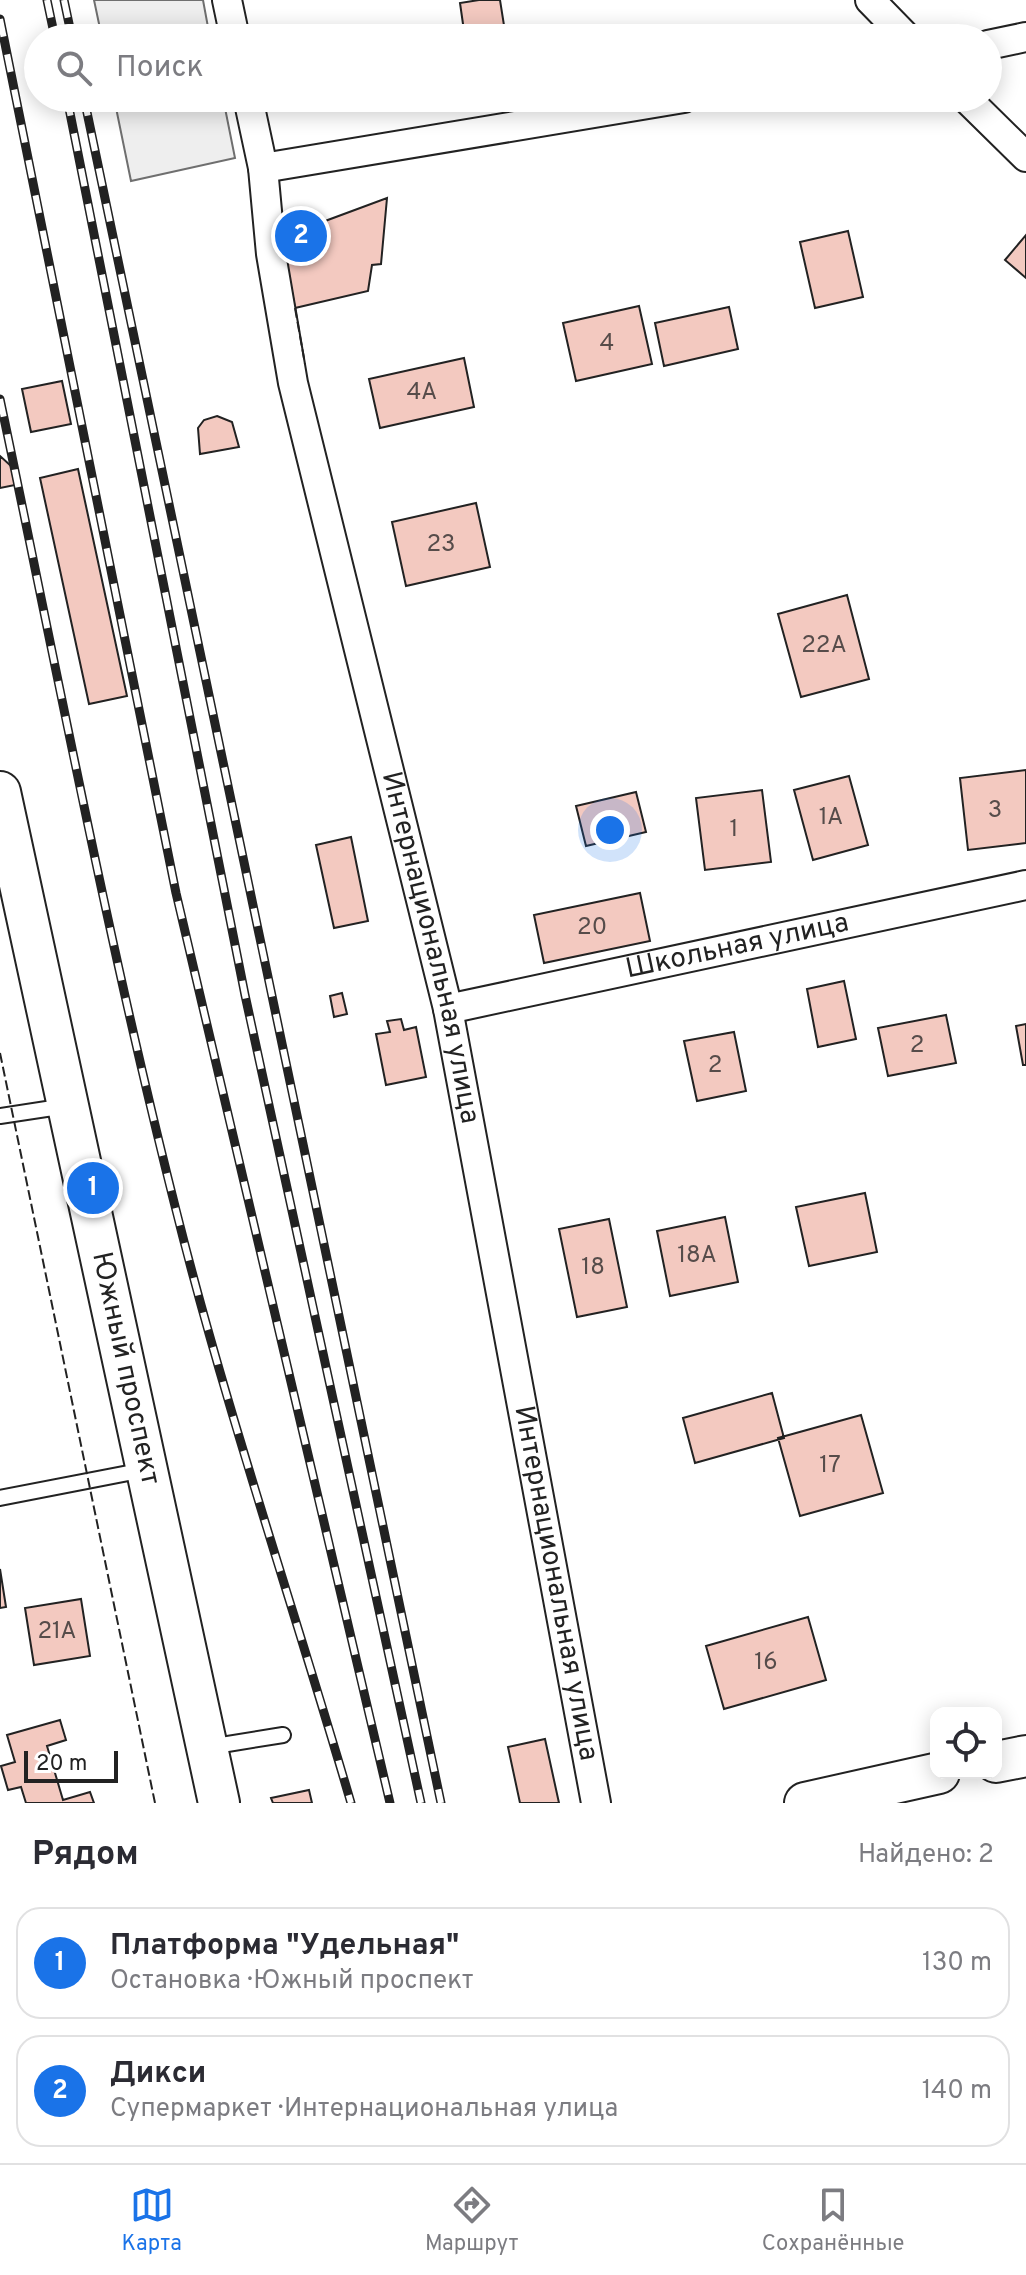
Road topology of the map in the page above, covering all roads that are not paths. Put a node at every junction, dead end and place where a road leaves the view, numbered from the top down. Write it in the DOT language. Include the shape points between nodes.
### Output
graph roads {
  1 [pos="227,0"];
  2 [pos="870,0"];
  3 [pos="232,24"];
  4 [pos="893,24"];
  5 [pos="1026,37"];
  6 [pos="1002,42"];
  7 [pos="251,112"];
  8 [pos="600,112"];
  9 [pos="980,112"];
  10 [pos="1026,157"];
  11 [pos="263,168"];
  12 [pos="0,792"];
  13 [pos="1026,885"];
  14 [pos="448,1009"];
  15 [pos="70,1106"];
  16 [pos="0,1116"];
  17 [pos="149,1469"];
  18 [pos="0,1498"];
  19 [pos="283,1735"];
  20 [pos="207,1748"];
  21 [pos="1026,1756"];
  22 [pos="1002,1761"];
  23 [pos="930,1775"];
  24 [pos="219,1803"];
  25 [pos="596,1803"];
  26 [pos="805,1803"];
  1 -- 3 [label="street"];
  2 -- 4 [label="street"];
  5 -- 6 [label="street"];
  7 -- 11 [label="street, Интернациональная улица"];
  8 -- 11 [label="street"];
  9 -- 10 [label="street"];
  11 -- 14 [label="street, Интернациональная улица" via="293,383"];
  12 -- 15 [label="main road, Южный проспект"];
  13 -- 14 [label="street, Школьная улица"];
  14 -- 25 [label="street, Интернациональная улица"];
  15 -- 16 [label="lane"];
  15 -- 17 [label="main road, Южный проспект"];
  17 -- 18 [label="lane"];
  17 -- 20 [label="main road, Южный проспект"];
  19 -- 20 [label="lane"];
  20 -- 24 [label="main road, Южный проспект"];
  21 -- 22 [label="main road"];
  23 -- 26 [label="main road"];
}
